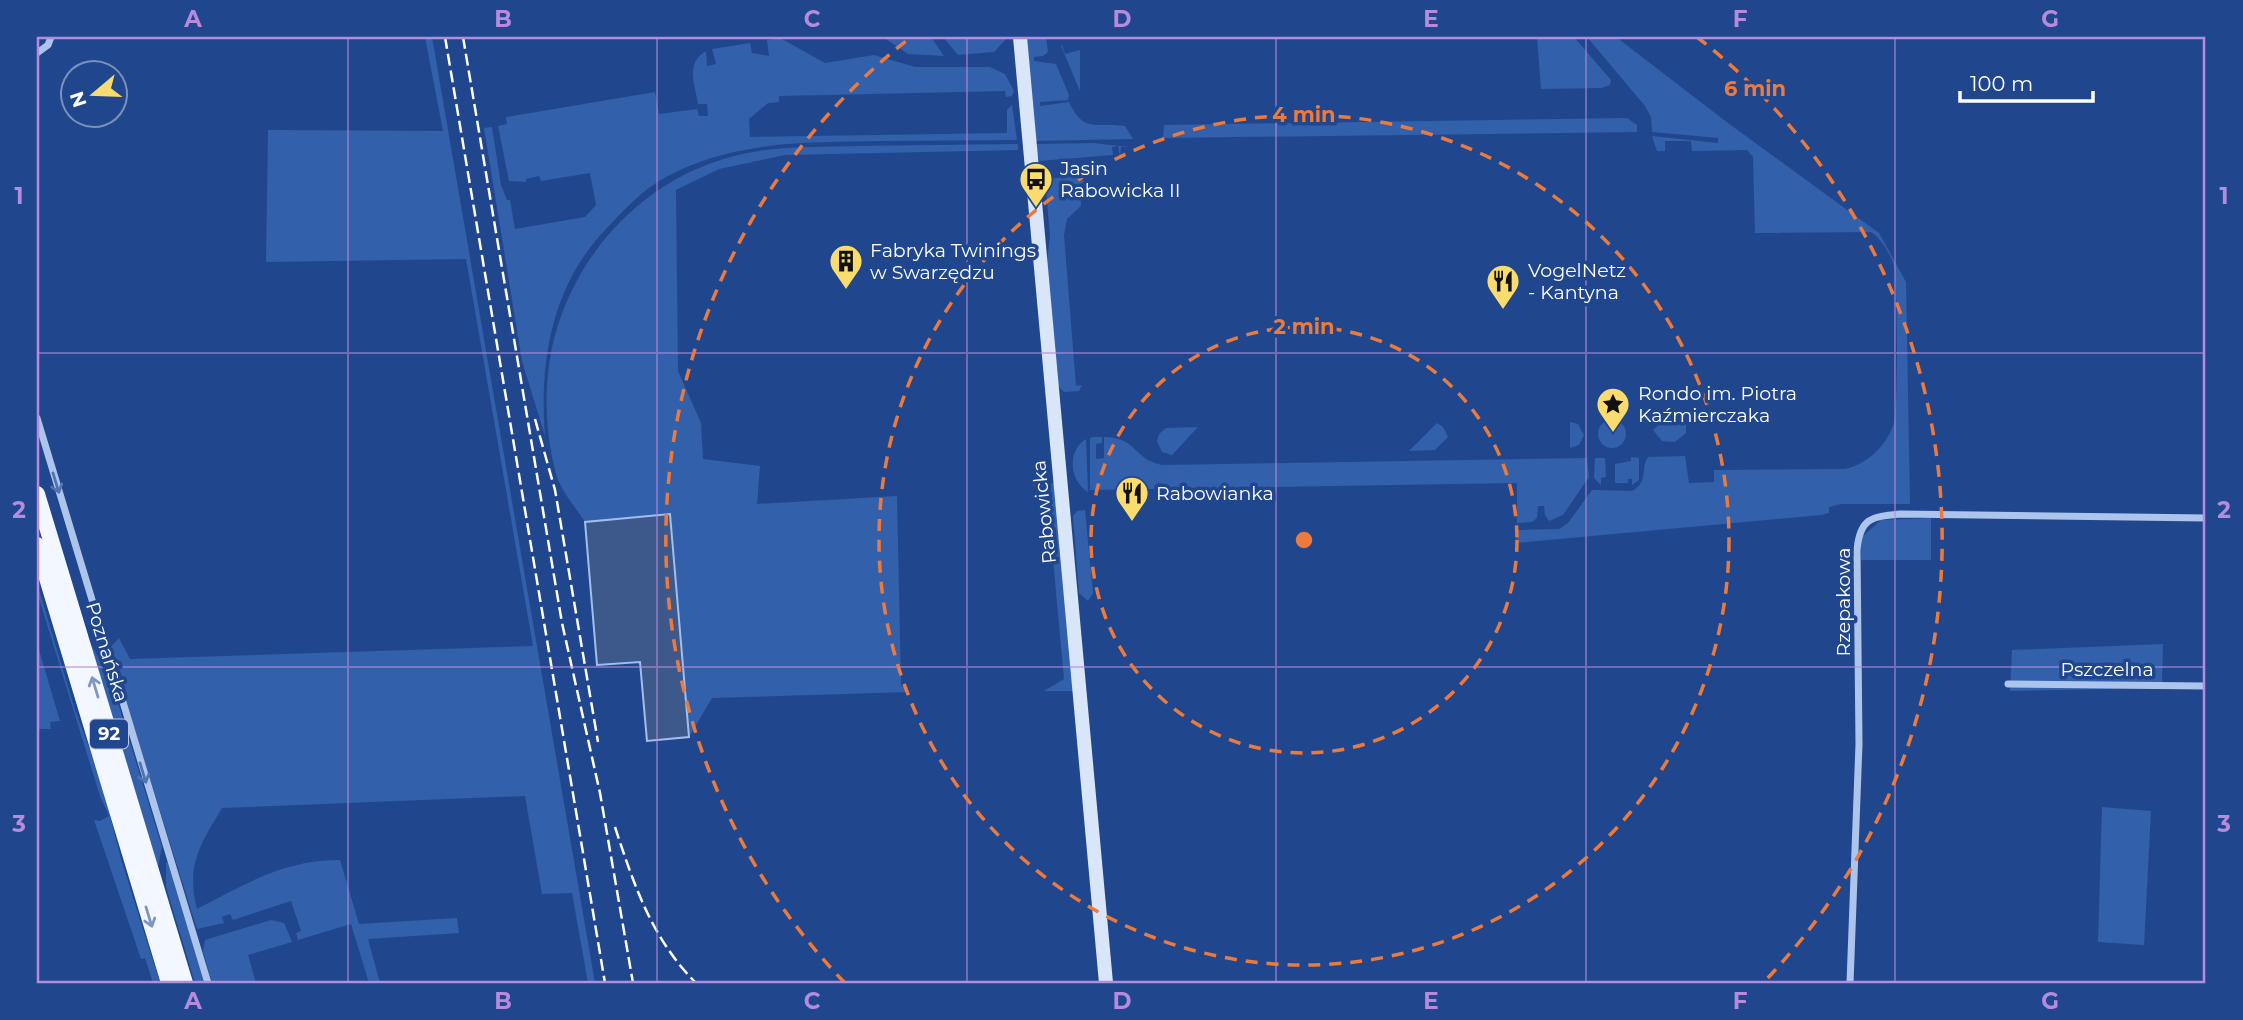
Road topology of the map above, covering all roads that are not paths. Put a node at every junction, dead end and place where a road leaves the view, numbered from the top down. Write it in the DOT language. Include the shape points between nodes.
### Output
graph roads {
  1 [pos="51,37"];
  2 [pos="1020,37"];
  3 [pos="37,53"];
  4 [pos="37,418"];
  5 [pos="37,494"];
  6 [pos="2206,517"];
  7 [pos="37,545"];
  8 [pos="37,573"];
  9 [pos="52,595"];
  10 [pos="2008,684"];
  11 [pos="2206,686"];
  12 [pos="169,983"];
  13 [pos="185,983"];
  14 [pos="208,983"];
  15 [pos="1106,983"];
  16 [pos="1850,983"];
  1 -- 3 [label="street"];
  2 -- 15 [label="street, Rabowicka"];
  4 -- 14 [label="street, one-way"];
  13 -- 5 [label="main road, Poznańska / 92, one-way"];
  6 -- 16 [label="street, Rzepakowa" via="1900,514 1874,516 1866,523 1857,550 1859,744"];
  7 -- 9 [label="main road, Poznańska / 92"];
  8 -- 9 [label="main road"];
  9 -- 12 [label="main road, Poznańska / 92, one-way"];
  10 -- 11 [label="street, Pszczelna"];
}
